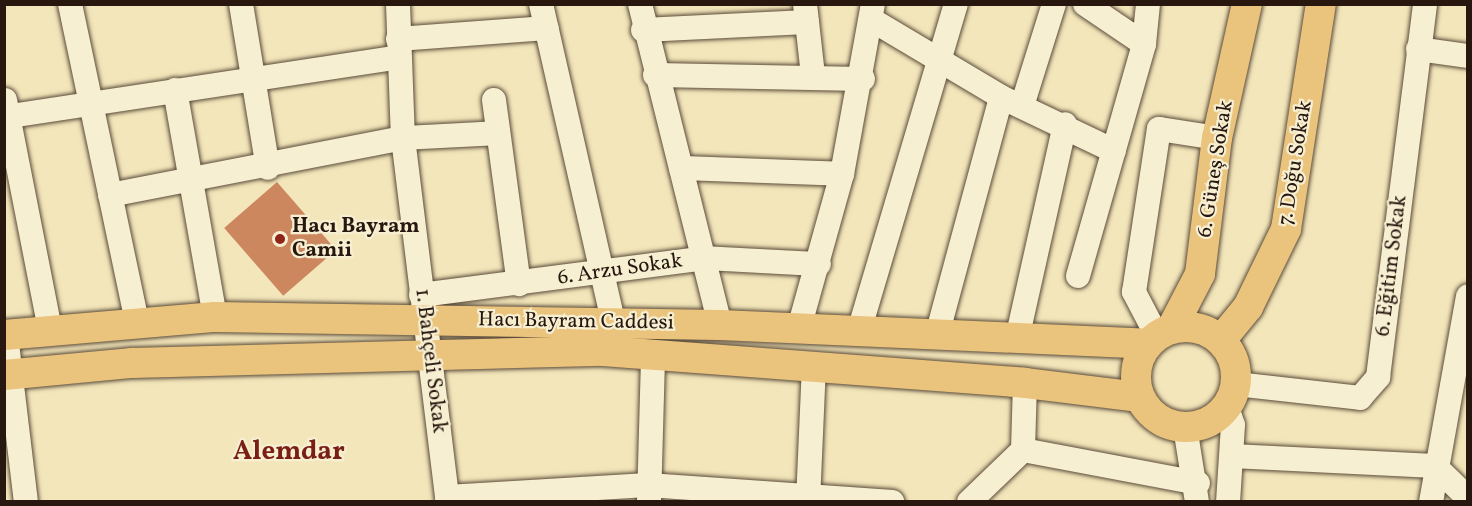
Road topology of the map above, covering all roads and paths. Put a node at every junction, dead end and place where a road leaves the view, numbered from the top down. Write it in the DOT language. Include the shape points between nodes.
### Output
graph roads {
  1 [pos="70,4"];
  2 [pos="241,4"];
  3 [pos="398,4"];
  4 [pos="541,4"];
  5 [pos="640,4"];
  6 [pos="956,4"];
  7 [pos="1054,4"];
  8 [pos="1085,4"];
  9 [pos="1148,4"];
  10 [pos="1247,4"];
  11 [pos="1321,4"];
  12 [pos="1425,4"];
  13 [pos="806,13"];
  14 [pos="872,13"];
  15 [pos="718,15"];
  16 [pos="547,28"];
  17 [pos="643,30"];
  18 [pos="1144,45"];
  19 [pos="398,48"];
  20 [pos="1419,49"];
  21 [pos="1467,56"];
  22 [pos="936,57"];
  23 [pos="656,75"];
  24 [pos="813,75"];
  25 [pos="252,78"];
  26 [pos="863,79"];
  27 [pos="175,90"];
  28 [pos="494,100"];
  29 [pos="1011,101"];
  30 [pos="91,104"];
  31 [pos="6,111"];
  32 [pos="1065,124"];
  33 [pos="498,133"];
  34 [pos="403,138"];
  35 [pos="1217,138"];
  36 [pos="1114,151"];
  37 [pos="268,168"];
  38 [pos="681,168"];
  39 [pos="842,174"];
  40 [pos="192,181"];
  41 [pos="110,195"];
  42 [pos="704,258"];
  43 [pos="819,264"];
  44 [pos="606,273"];
  45 [pos="1078,276"];
  46 [pos="519,284"];
  47 [pos="1467,296"];
  48 [pos="424,308"];
  49 [pos="215,317"];
  50 [pos="137,322"];
  51 [pos="613,322"];
  52 [pos="720,325"];
  53 [pos="799,328"];
  54 [pos="50,330"];
  55 [pos="859,331"];
  56 [pos="5,335"];
  57 [pos="937,335"];
  58 [pos="1159,336"];
  59 [pos="1017,339"];
  60 [pos="1221,340"];
  61 [pos="653,355"];
  62 [pos="432,356"];
  63 [pos="814,366"];
  64 [pos="10,375"];
  65 [pos="1025,383"];
  66 [pos="1232,395"];
  67 [pos="1139,397"];
  68 [pos="1185,427"];
  69 [pos="1023,450"];
  70 [pos="1232,456"];
  71 [pos="1435,466"];
  72 [pos="1197,492"];
  73 [pos="648,493"];
  74 [pos="808,498"];
  75 [pos="1467,498"];
  76 [pos="447,499"];
  77 [pos="26,501"];
  78 [pos="892,501"];
  79 [pos="969,501"];
  80 [pos="1228,501"];
  81 [pos="1431,501"];
  1 -- 30 [label="street"];
  2 -- 25 [label="street"];
  3 -- 19 [label="street, 1. Bahçeli Sokak"];
  4 -- 16 [label="street"];
  5 -- 17 [label="street"];
  6 -- 22 [label="street"];
  7 -- 29 [label="street"];
  8 -- 18 [label="street"];
  9 -- 18 [label="street"];
  10 -- 35 [label="main road, 6. Güneş Sokak"];
  11 -- 60 [label="main road, 7. Doğu Sokak" via="1287,229 1248,307"];
  12 -- 20 [label="street, 6. Eğitim Sokak"];
  13 -- 15 [label="street"];
  13 -- 24 [label="street"];
  14 -- 22 [label="street"];
  14 -- 26 [label="street"];
  15 -- 17 [label="street"];
  16 -- 19 [label="street"];
  16 -- 44 [label="street"];
  17 -- 23 [label="street"];
  18 -- 36 [label="street"];
  19 -- 25 [label="street"];
  19 -- 34 [label="street, 1. Bahçeli Sokak"];
  20 -- 21 [label="street"];
  20 -- 66 [label="street, 6. Eğitim Sokak" via="1378,377 1360,398"];
  22 -- 29 [label="street"];
  22 -- 55 [label="street"];
  23 -- 24 [label="street"];
  23 -- 38 [label="street"];
  24 -- 26 [label="street"];
  25 -- 27 [label="street"];
  25 -- 37 [label="street"];
  26 -- 39 [label="street"];
  27 -- 30 [label="street"];
  27 -- 40 [label="street"];
  28 -- 33 [label="street"];
  29 -- 32 [label="street"];
  29 -- 57 [label="street"];
  30 -- 31 [label="street"];
  30 -- 41 [label="street"];
  31 -- 54 [label="street"];
  32 -- 36 [label="street"];
  32 -- 59 [label="street"];
  33 -- 34 [label="street"];
  33 -- 46 [label="street"];
  34 -- 37 [label="street"];
  34 -- 48 [label="street, 1. Bahçeli Sokak"];
  35 -- 58 [label="main road, 6. Güneş Sokak" via="1200,274"];
  35 -- 58 [label="street" via="1159,129 1134,292"];
  36 -- 45 [label="street"];
  37 -- 40 [label="street"];
  38 -- 39 [label="street"];
  38 -- 42 [label="street"];
  39 -- 43 [label="street"];
  40 -- 41 [label="street"];
  40 -- 49 [label="street"];
  41 -- 50 [label="street"];
  42 -- 43 [label="street, 6. Arzu Sokak"];
  42 -- 44 [label="street, 6. Arzu Sokak"];
  42 -- 52 [label="street"];
  43 -- 53 [label="street"];
  44 -- 46 [label="street, 6. Arzu Sokak"];
  44 -- 51 [label="street"];
  46 -- 48 [label="street, 6. Arzu Sokak"];
  47 -- 71 [label="street"];
  48 -- 49 [label="main road, Hacı Bayram Caddesi"];
  48 -- 51 [label="main road, Hacı Bayram Caddesi"];
  48 -- 62 [label="street, 1. Bahçeli Sokak"];
  49 -- 50 [label="main road, Hacı Bayram Caddesi"];
  50 -- 54 [label="main road, Hacı Bayram Caddesi"];
  51 -- 52 [label="main road, Hacı Bayram Caddesi"];
  52 -- 53 [label="main road, Hacı Bayram Caddesi"];
  53 -- 55 [label="main road, Hacı Bayram Caddesi"];
  54 -- 56 [label="main road, Hacı Bayram Caddesi"];
  55 -- 57 [label="main road, Hacı Bayram Caddesi"];
  56 -- 64 [label="street"];
  57 -- 59 [label="main road, Hacı Bayram Caddesi"];
  58 -- 59 [label="main road, Hacı Bayram Caddesi"];
  58 -- 60 [label="main road" via="1206,330"];
  58 -- 67 [label="main road" via="1137,363"];
  60 -- 66 [label="main road" via="1236,368"];
  61 -- 62 [label="main road, Hacı Bayram Caddesi"];
  61 -- 63 [label="main road, Hacı Bayram Caddesi"];
  61 -- 73 [label="street"];
  62 -- 64 [label="main road, Hacı Bayram Caddesi" via="132,363"];
  62 -- 76 [label="street, 1. Bahçeli Sokak"];
  63 -- 65 [label="main road, Hacı Bayram Caddesi"];
  63 -- 74 [label="street"];
  64 -- 77 [label="street"];
  65 -- 67 [label="main road, Hacı Bayram Caddesi"];
  65 -- 69 [label="street"];
  66 -- 68 [label="main road" via="1209,423"];
  66 -- 70 [label="street"];
  67 -- 68 [label="main road" via="1161,422"];
  68 -- 72 [label="street"];
  69 -- 72 [label="street"];
  69 -- 79 [label="street"];
  70 -- 71 [label="street"];
  70 -- 80 [label="street"];
  71 -- 75 [label="street"];
  71 -- 81 [label="street"];
  73 -- 74 [label="street"];
  73 -- 76 [label="street"];
  74 -- 78 [label="street"];
}
